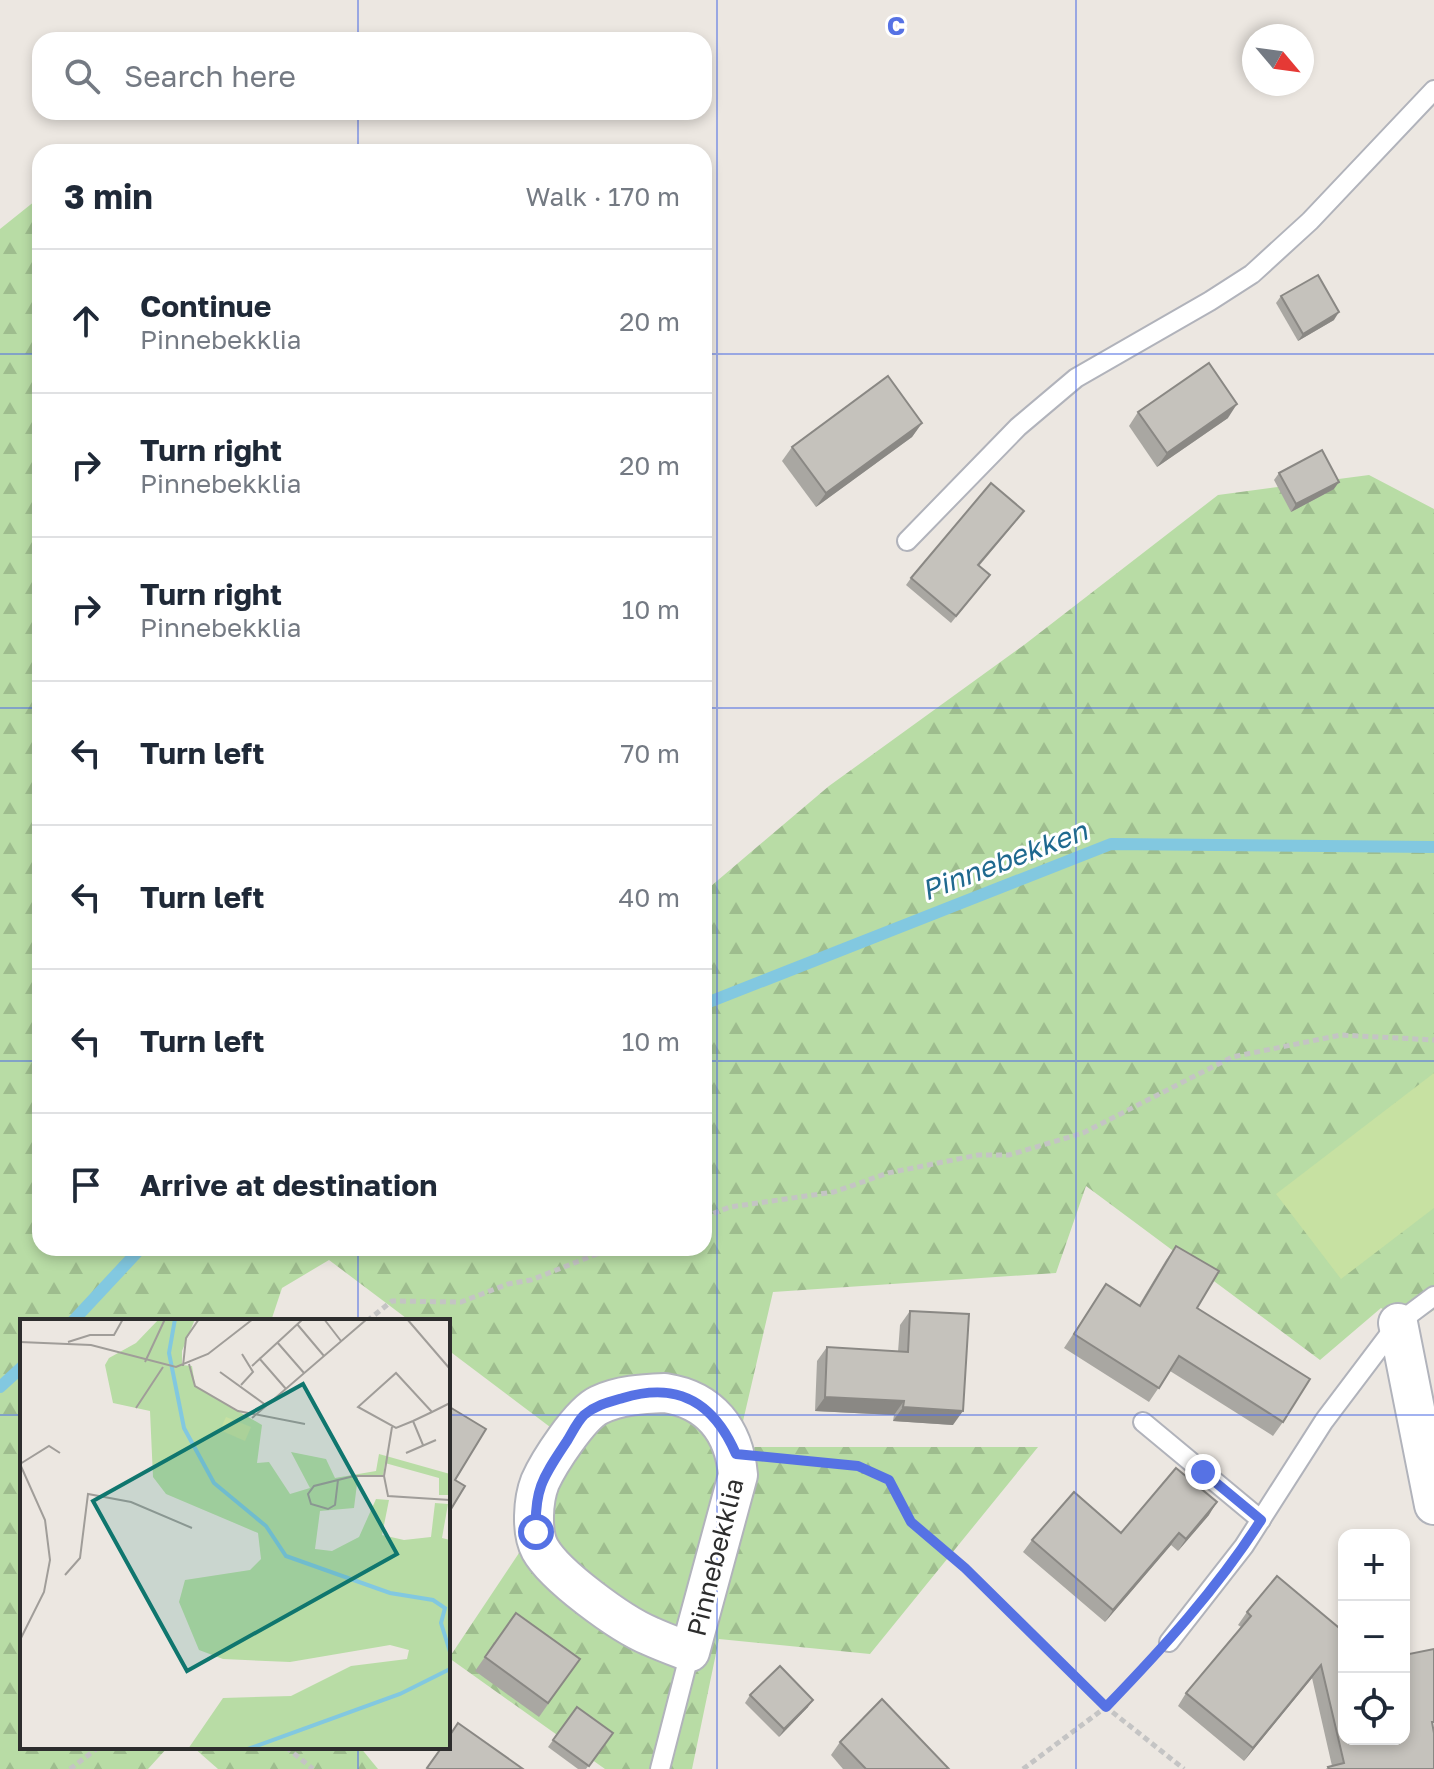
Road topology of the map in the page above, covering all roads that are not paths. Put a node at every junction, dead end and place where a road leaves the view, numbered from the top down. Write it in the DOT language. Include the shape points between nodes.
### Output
graph roads {
  1 [pos="1434,90"];
  2 [pos="907,541"];
  3 [pos="1434,1296"];
  4 [pos="1398,1323"];
  5 [pos="1143,1422"];
  6 [pos="1429,1460"];
  7 [pos="1434,1505"];
  8 [pos="1261,1520"];
  9 [pos="1169,1642"];
  10 [pos="690,1652"];
  11 [pos="660,1769"];
  1 -- 2 [label="lane" via="1252,274 1076,378 1018,427"];
  3 -- 4 [label="lane"];
  4 -- 6 [label="street"];
  4 -- 8 [label="lane" via="1324,1421"];
  5 -- 8 [label="lane"];
  6 -- 7 [label="street"];
  8 -- 9 [label="lane"];
  10 -- 10 [label="street, Pinnebekklia" via="738,1475 736,1454 711,1412 687,1396 632,1395 582,1417 540,1483 535,1507 539,1547 554,1567 605,1609 648,1636"];
  10 -- 11 [label="lane, Pinnebekklia"];
}
